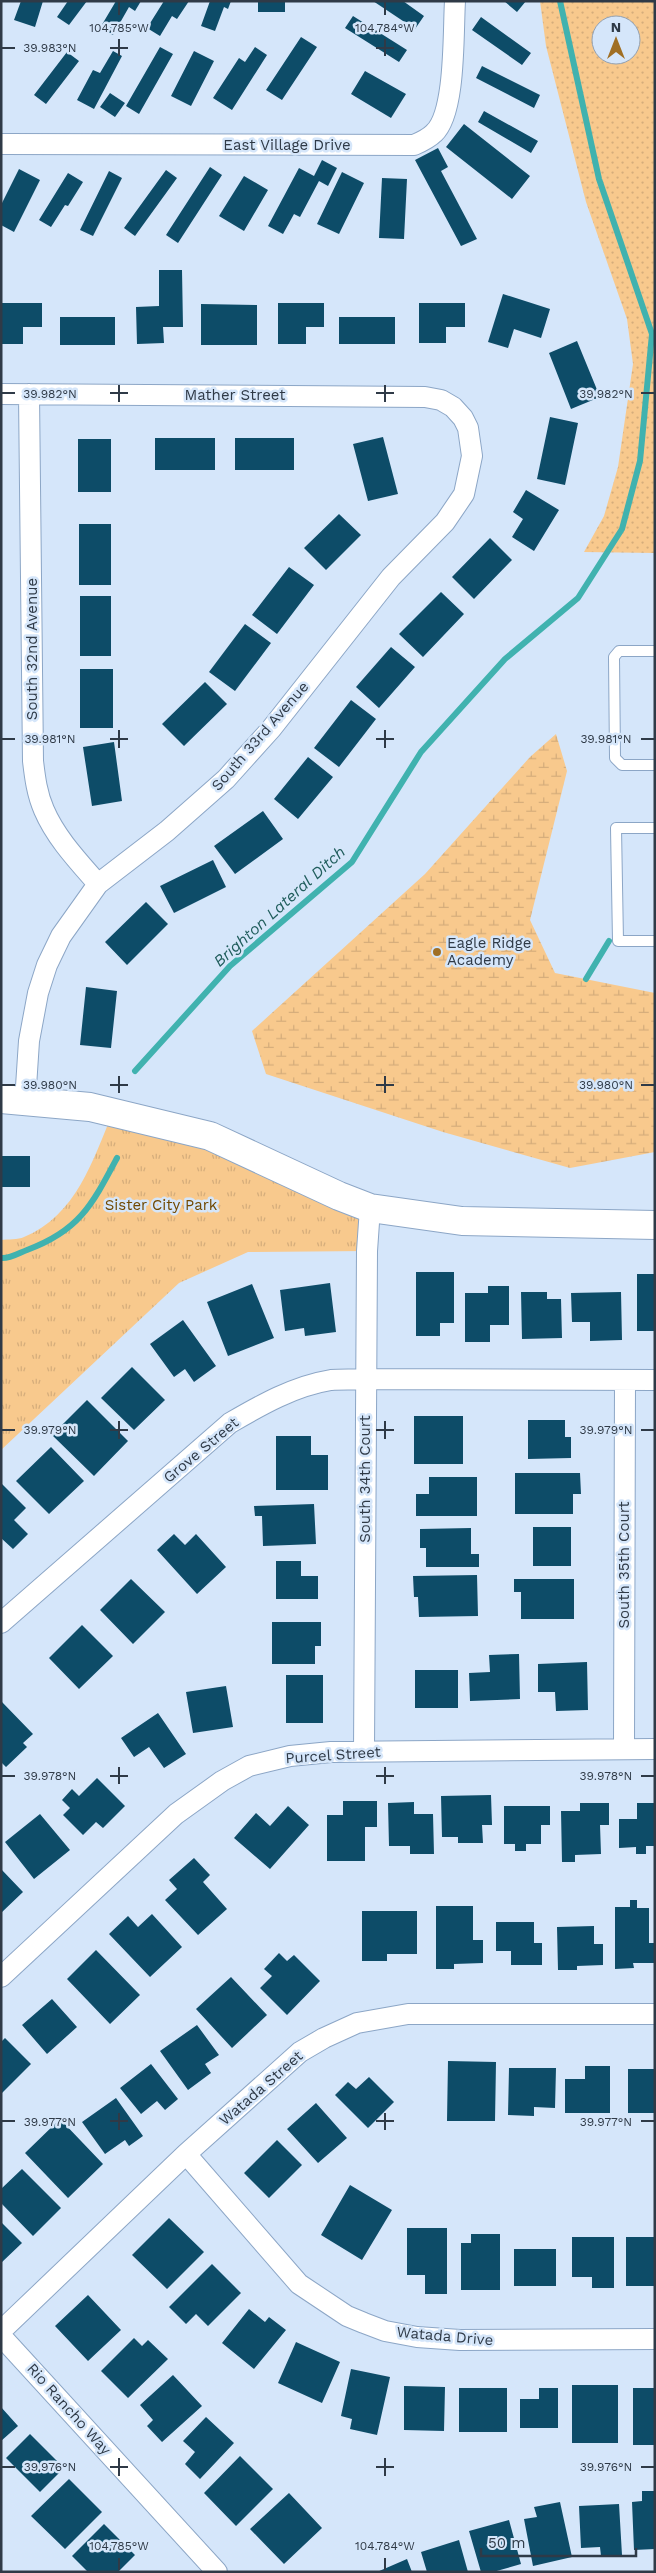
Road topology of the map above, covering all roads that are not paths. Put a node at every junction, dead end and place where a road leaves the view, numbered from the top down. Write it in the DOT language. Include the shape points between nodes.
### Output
graph roads {
  1 [pos="455,1"];
  2 [pos="1,144"];
  3 [pos="1,394"];
  4 [pos="29,394"];
  5 [pos="463,418"];
  6 [pos="655,651"];
  7 [pos="655,765"];
  8 [pos="655,828"];
  9 [pos="98,884"];
  10 [pos="655,941"];
  11 [pos="13,1100"];
  12 [pos="370,1208"];
  13 [pos="655,1224"];
  14 [pos="366,1379"];
  15 [pos="655,1380"];
  16 [pos="625,1381"];
  17 [pos="1,1623"];
  18 [pos="624,1748"];
  19 [pos="655,1748"];
  20 [pos="364,1751"];
  21 [pos="1,1977"];
  22 [pos="655,2014"];
  23 [pos="186,2154"];
  24 [pos="1,2331"];
  25 [pos="1,2336"];
  26 [pos="655,2339"];
  27 [pos="217,2572"];
  1 -- 2 [label="street, East Village Drive" via="445,116 435,133 422,142"];
  3 -- 4 [label="street, Mather Street"];
  4 -- 5 [label="street, Mather Street" via="407,396 441,400"];
  4 -- 9 [label="street, South 32nd Avenue" via="32,761 38,792 49,821"];
  5 -- 9 [label="street, South 33rd Avenue" via="472,440 471,469 464,494 445,522 391,577 271,729 226,779"];
  6 -- 7 [label="lane" via="619,652 614,657 615,758 622,765"];
  8 -- 10 [label="lane" via="616,828 618,941"];
  9 -- 11 [label="street, South 33rd Avenue" via="61,936 41,983"];
  11 -- 12 [label="street" via="90,1107 210,1136"];
  12 -- 13 [label="street" via="462,1221"];
  12 -- 14 [label="street, South 34th Court"];
  14 -- 16 [label="street, Grove Street"];
  14 -- 17 [label="street, Grove Street" via="331,1380 296,1390 264,1403 230,1423"];
  14 -- 20 [label="street, South 34th Court"];
  15 -- 16 [label="street, Grove Street"];
  16 -- 18 [label="street, South 35th Court"];
  18 -- 19 [label="street, Purcel Street"];
  18 -- 20 [label="street, Purcel Street"];
  20 -- 21 [label="street, Purcel Street" via="290,1756 250,1766 222,1780 176,1814"];
  22 -- 23 [label="street, Watada Street" via="408,2014 357,2023 300,2052"];
  23 -- 24 [label="street, Watada Street"];
  23 -- 26 [label="street, Watada Drive" via="299,2284 339,2311 364,2323 418,2337 460,2340"];
  25 -- 27 [label="street, Rio Rancho Way"];
}
